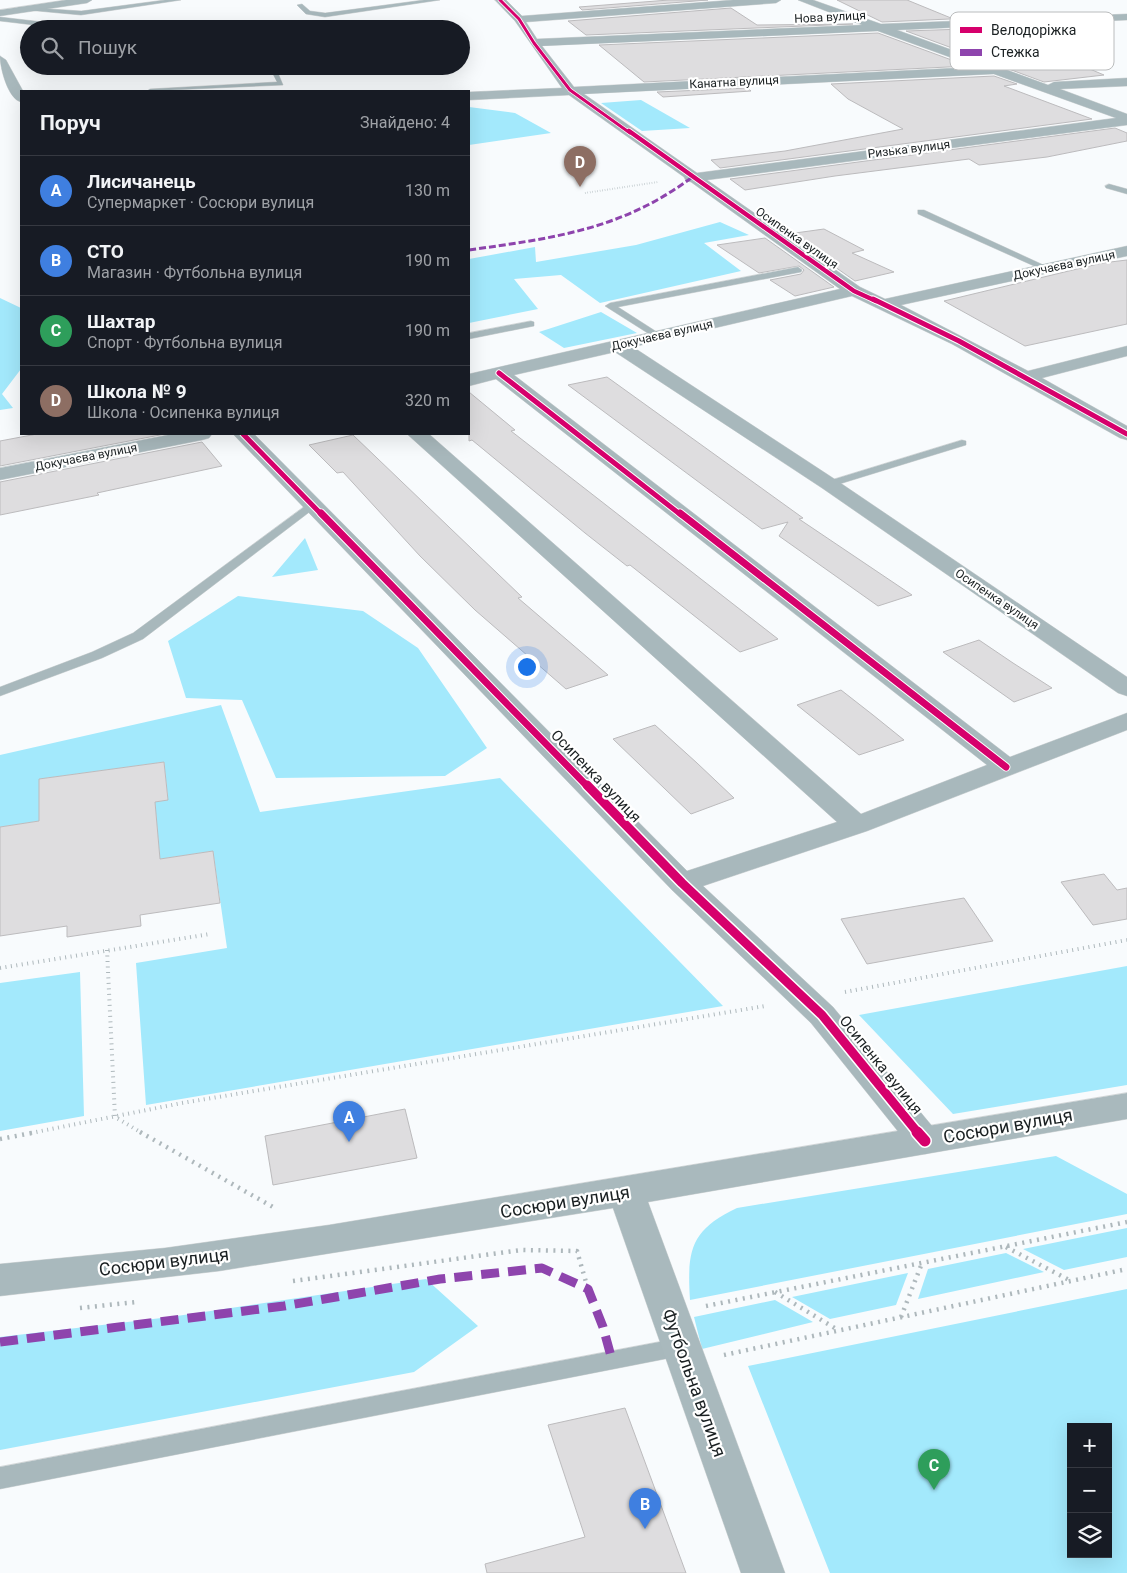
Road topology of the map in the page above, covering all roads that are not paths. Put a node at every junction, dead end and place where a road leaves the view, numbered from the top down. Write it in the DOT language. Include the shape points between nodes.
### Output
graph roads {
  1 [pos="87,0"];
  2 [pos="178,0"];
  3 [pos="437,0"];
  4 [pos="500,0"];
  5 [pos="776,0"];
  6 [pos="803,0"];
  7 [pos="300,5"];
  8 [pos="19,9"];
  9 [pos="0,13"];
  10 [pos="1127,18"];
  11 [pos="0,19"];
  12 [pos="519,19"];
  13 [pos="1114,19"];
  14 [pos="20,22"];
  15 [pos="950,25"];
  16 [pos="881,28"];
  17 [pos="534,43"];
  18 [pos="950,53"];
  19 [pos="0,60"];
  20 [pos="999,70"];
  21 [pos="276,75"];
  22 [pos="1127,82"];
  23 [pos="1046,87"];
  24 [pos="169,90"];
  25 [pos="570,90"];
  26 [pos="20,96"];
  27 [pos="470,96"];
  28 [pos="1127,120"];
  29 [pos="691,178"];
  30 [pos="1109,186"];
  31 [pos="1127,192"];
  32 [pos="921,212"];
  33 [pos="1127,251"];
  34 [pos="1046,268"];
  35 [pos="798,270"];
  36 [pos="854,291"];
  37 [pos="884,304"];
  38 [pos="531,324"];
  39 [pos="470,336"];
  40 [pos="658,336"];
  41 [pos="617,345"];
  42 [pos="1127,351"];
  43 [pos="499,373"];
  44 [pos="1025,377"];
  45 [pos="470,380"];
  46 [pos="1127,434"];
  47 [pos="197,435"];
  48 [pos="244,435"];
  49 [pos="418,435"];
  50 [pos="962,443"];
  51 [pos="0,474"];
  52 [pos="829,484"];
  53 [pos="312,504"];
  54 [pos="1127,688"];
  55 [pos="0,692"];
  56 [pos="1127,721"];
  57 [pos="1006,767"];
  58 [pos="857,825"];
  59 [pos="682,883"];
  60 [pos="1127,1106"];
  61 [pos="925,1141"];
  62 [pos="626,1192"];
  63 [pos="0,1280"];
  64 [pos="678,1341"];
  65 [pos="0,1478"];
  66 [pos="763,1573"];
  1 -- 8 [label="street"];
  2 -- 8 [label="lane" via="81,13"];
  3 -- 7 [label="lane" via="325,15 308,13"];
  4 -- 12 [label="street, Осипенка вулиця"];
  5 -- 12 [label="street"];
  6 -- 16 [label="street"];
  8 -- 9 [label="street"];
  10 -- 13 [label="street, Нова вулиця"];
  11 -- 14 [label="lane"];
  12 -- 17 [label="street, Осипенка вулиця"];
  15 -- 16 [label="street, Нова вулиця"];
  16 -- 17 [label="street, Нова вулиця"];
  16 -- 18 [label="street"];
  17 -- 25 [label="street, Осипенка вулиця"];
  19 -- 26 [label="street"];
  20 -- 23 [label="street"];
  20 -- 25 [label="street, Канатна вулиця"];
  21 -- 24 [label="lane" via="281,84"];
  22 -- 23 [label="street"];
  23 -- 28 [label="street"];
  25 -- 27 [label="street, Канатна вулиця"];
  25 -- 29 [label="street, Осипенка вулиця"];
  28 -- 29 [label="street, Ризька вулиця"];
  29 -- 36 [label="street, Осипенка вулиця"];
  30 -- 31 [label="lane"];
  32 -- 34 [label="lane"];
  33 -- 34 [label="street, Докучаєва вулиця"];
  34 -- 37 [label="street, Докучаєва вулиця"];
  35 -- 40 [label="lane" via="610,306"];
  36 -- 37 [label="street, Осипенка вулиця"];
  36 -- 40 [label="street, Докучаєва вулиця"];
  37 -- 44 [label="street, Осипенка вулиця"];
  38 -- 39 [label="lane"];
  40 -- 41 [label="street, Докучаєва вулиця"];
  41 -- 43 [label="street, Докучаєва вулиця"];
  41 -- 52 [label="street, Осипенка вулиця"];
  42 -- 44 [label="street"];
  43 -- 45 [label="street, Докучаєва вулиця"];
  43 -- 57 [label="street"];
  44 -- 46 [label="street, Осипенка вулиця"];
  47 -- 51 [label="street, Докучаєва вулиця"];
  48 -- 53 [label="street, Осипенка вулиця"];
  49 -- 58 [label="street"];
  50 -- 52 [label="lane"];
  52 -- 54 [label="street, Осипенка вулиця"];
  53 -- 55 [label="lane" via="138,636"];
  53 -- 59 [label="street, Осипенка вулиця"];
  56 -- 57 [label="street"];
  57 -- 58 [label="street"];
  58 -- 59 [label="street"];
  59 -- 61 [label="street, Осипенка вулиця" via="822,1015"];
  60 -- 61 [label="main road, Сосюри вулиця"];
  61 -- 62 [label="main road, Сосюри вулиця"];
  62 -- 63 [label="main road, Сосюри вулиця" via="326,1241 57,1276"];
  62 -- 64 [label="main road, Футбольна вулиця"];
  64 -- 65 [label="lane"];
  64 -- 66 [label="main road, Футбольна вулиця"];
}
